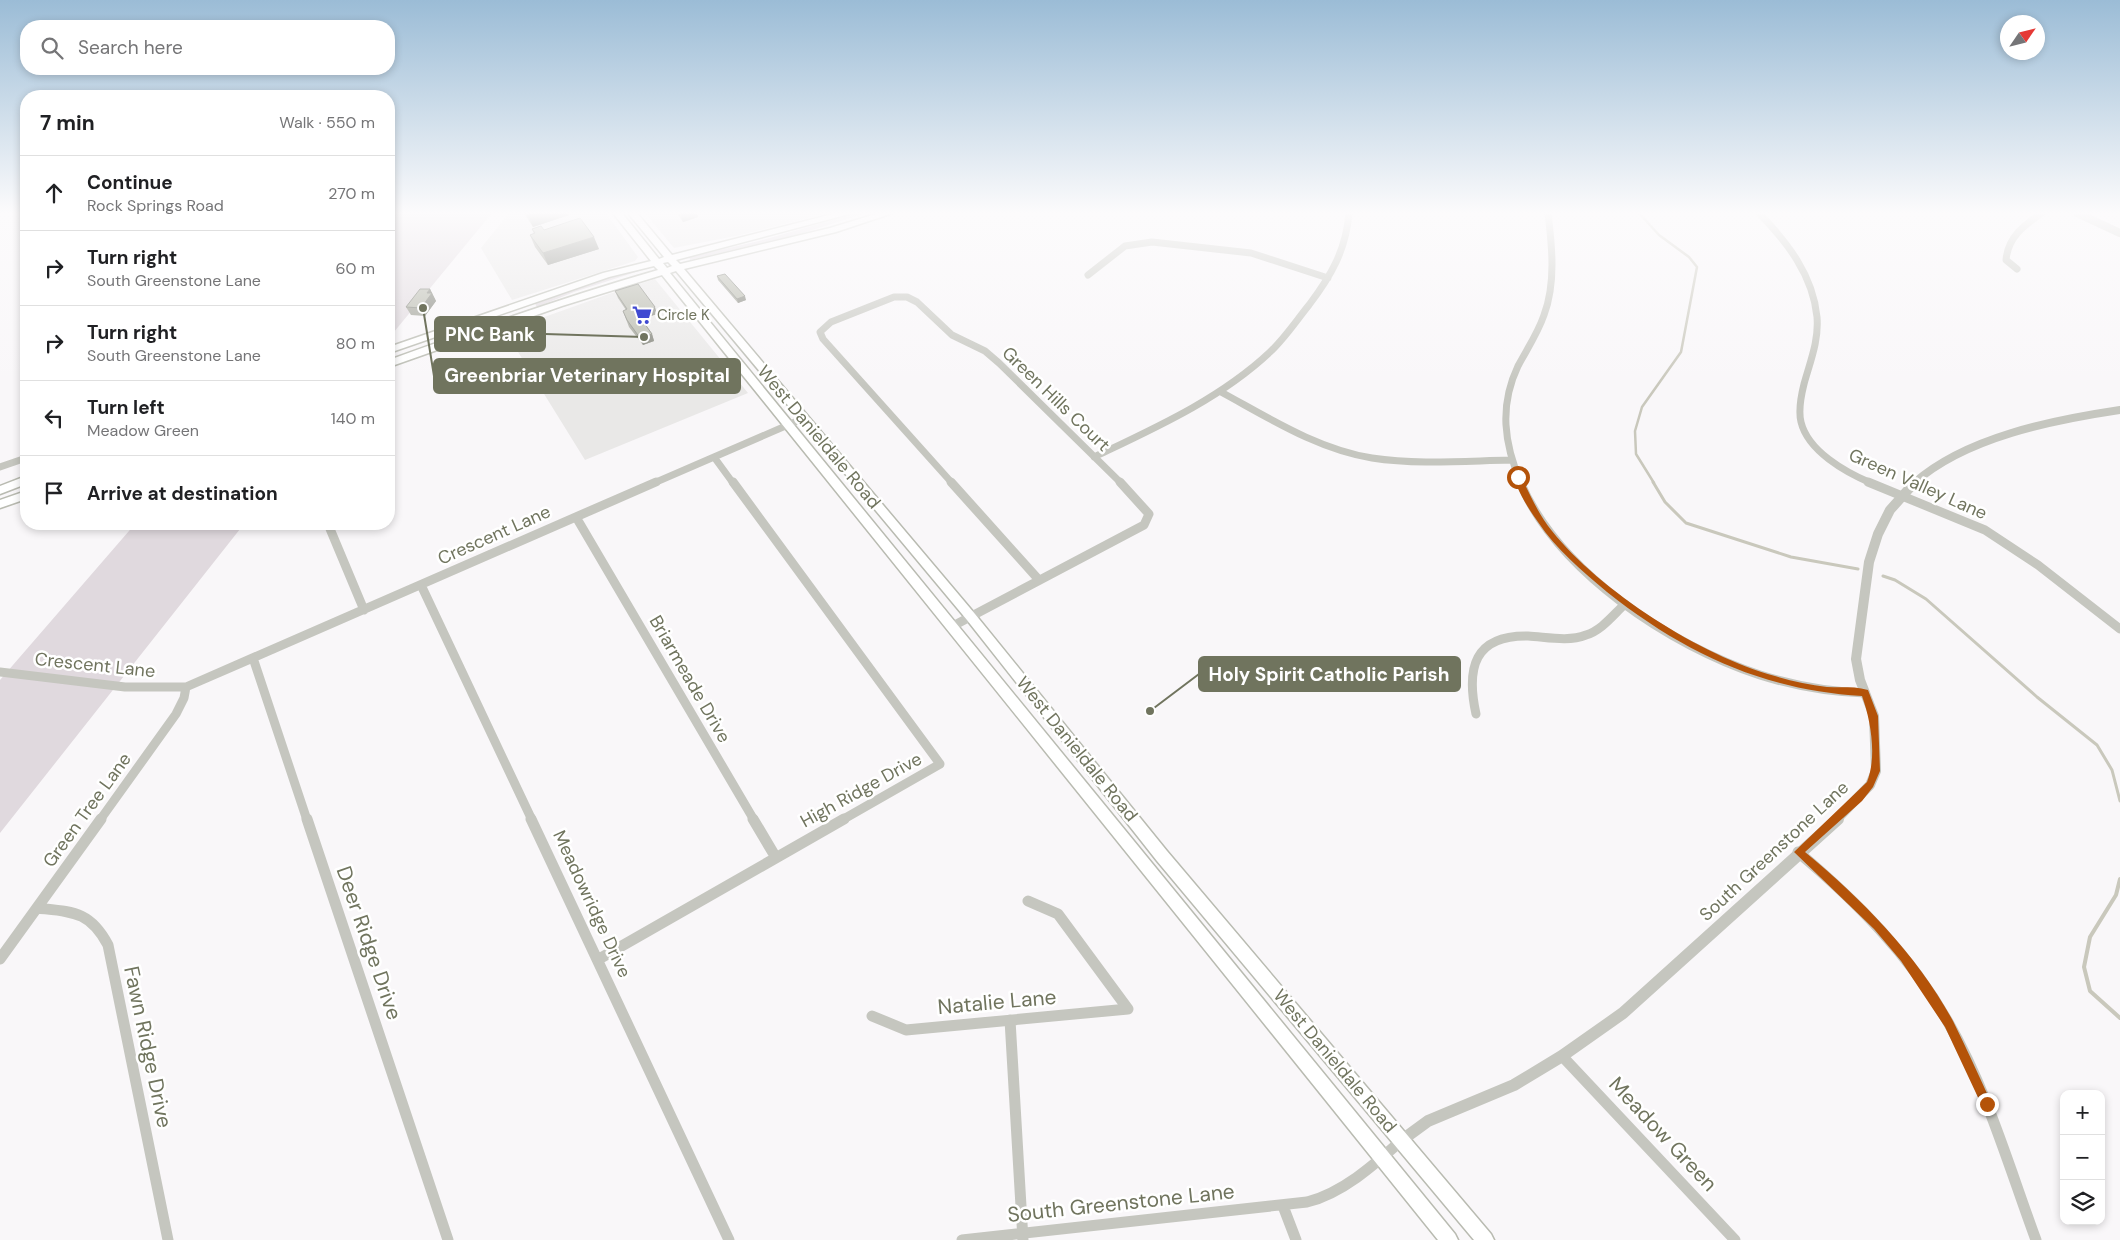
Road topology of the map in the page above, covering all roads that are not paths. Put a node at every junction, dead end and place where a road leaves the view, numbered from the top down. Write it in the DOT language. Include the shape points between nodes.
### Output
graph roads {
  1 [pos="618,271"];
  2 [pos="663,271"];
  3 [pos="680,271"];
  4 [pos="1093,271"];
  5 [pos="1306,271"];
  6 [pos="1332,271"];
  7 [pos="1550,271"];
  8 [pos="1801,271"];
  9 [pos="1088,275"];
  10 [pos="1328,278"];
  11 [pos="526,301"];
  12 [pos="485,329"];
  13 [pos="734,335"];
  14 [pos="428,336"];
  15 [pos="720,342"];
  16 [pos="395,348"];
  17 [pos="434,348"];
  18 [pos="395,362"];
  19 [pos="774,383"];
  20 [pos="759,390"];
  21 [pos="1221,392"];
  22 [pos="2120,410"];
  23 [pos="804,418"];
  24 [pos="788,425"];
  25 [pos="714,457"];
  26 [pos="1094,457"];
  27 [pos="20,460"];
  28 [pos="1510,460"];
  29 [pos="0,467"];
  30 [pos="20,482"];
  31 [pos="0,490"];
  32 [pos="1903,496"];
  33 [pos="20,497"];
  34 [pos="0,504"];
  35 [pos="576,517"];
  36 [pos="331,530"];
  37 [pos="1039,580"];
  38 [pos="421,585"];
  39 [pos="1626,604"];
  40 [pos="364,610"];
  41 [pos="971,617"];
  42 [pos="951,627"];
  43 [pos="2120,629"];
  44 [pos="253,658"];
  45 [pos="0,672"];
  46 [pos="186,687"];
  47 [pos="1865,693"];
  48 [pos="1034,696"];
  49 [pos="1016,706"];
  50 [pos="1476,714"];
  51 [pos="1112,793"];
  52 [pos="1095,804"];
  53 [pos="1798,852"];
  54 [pos="776,856"];
  55 [pos="1028,901"];
  56 [pos="37,908"];
  57 [pos="1207,909"];
  58 [pos="1190,921"];
  59 [pos="0,959"];
  60 [pos="599,960"];
  61 [pos="872,1016"];
  62 [pos="1010,1020"];
  63 [pos="1562,1056"];
  64 [pos="1402,1140"];
  65 [pos="1382,1158"];
  66 [pos="1283,1206"];
  67 [pos="1023,1236"];
  68 [pos="168,1240"];
  69 [pos="448,1240"];
  70 [pos="729,1240"];
  71 [pos="962,1240"];
  72 [pos="1296,1240"];
  73 [pos="1449,1240"];
  74 [pos="1484,1240"];
  75 [pos="1735,1240"];
  76 [pos="2036,1240"];
  1 -- 11 [label="main road"];
  2 -- 12 [label="main road"];
  2 -- 15 [label="main road, West Danieldale Road"];
  3 -- 13 [label="main road, West Danieldale Road"];
  4 -- 9 [label="street"];
  5 -- 10 [label="street"];
  6 -- 10 [label="street"];
  7 -- 28 [label="street" via="1544,314 1505,396 1504,421"];
  8 -- 32 [label="street, Green Valley Lane" via="1817,313 1817,336 1800,408 1804,430 1817,447 1838,464"];
  10 -- 21 [label="street" via="1271,351"];
  11 -- 12 [label="main road" via="524,308"];
  11 -- 14 [label="main road"];
  12 -- 17 [label="main road"];
  13 -- 15 [label="main road"];
  13 -- 19 [label="main road, West Danieldale Road"];
  14 -- 16 [label="main road"];
  14 -- 17 [label="main road"];
  15 -- 20 [label="main road, West Danieldale Road"];
  17 -- 18 [label="main road"];
  19 -- 20 [label="main road"];
  19 -- 23 [label="main road, West Danieldale Road"];
  20 -- 24 [label="main road, West Danieldale Road"];
  21 -- 26 [label="street"];
  21 -- 28 [label="street" via="1306,437 1352,453 1405,461"];
  22 -- 32 [label="street, South Greenstone Lane" via="2072,417 1975,445 1938,463 1919,477"];
  23 -- 24 [label="street, Crescent Lane"];
  23 -- 41 [label="main road, West Danieldale Road"];
  24 -- 25 [label="street, Crescent Lane"];
  24 -- 42 [label="main road, West Danieldale Road"];
  25 -- 35 [label="street, Crescent Lane"];
  25 -- 54 [label="street, High Ridge Drive" via="940,764"];
  26 -- 37 [label="street, Green Hills Court" via="1143,505 1149,514 1148,519 1129,534"];
  26 -- 37 [label="street, Green Hills Court" via="992,356 952,335 913,298 894,297 831,322 820,332"];
  27 -- 29 [label="street"];
  28 -- 39 [label="street" via="1529,503 1549,534"];
  30 -- 31 [label="main road"];
  32 -- 43 [label="street, Green Valley Lane" via="1985,530"];
  32 -- 47 [label="street, South Greenstone Lane" via="1878,534 1869,562 1856,659"];
  33 -- 34 [label="main road"];
  35 -- 38 [label="street, Crescent Lane"];
  35 -- 54 [label="street, Briarmeade Drive"];
  36 -- 40 [label="street"];
  37 -- 41 [label="street, Green Hills Court"];
  38 -- 40 [label="street, Crescent Lane"];
  38 -- 60 [label="street, Meadowridge Drive"];
  39 -- 47 [label="street" via="1696,648 1750,672 1818,689"];
  39 -- 50 [label="street" via="1602,627 1580,637 1512,637 1489,645 1473,663 1470,674"];
  40 -- 44 [label="street, Crescent Lane"];
  41 -- 42 [label="street, Green Hills Court"];
  41 -- 48 [label="main road, West Danieldale Road"];
  42 -- 49 [label="main road, West Danieldale Road"];
  44 -- 46 [label="street, Crescent Lane"];
  44 -- 69 [label="street, Deer Ridge Drive"];
  45 -- 46 [label="street, Crescent Lane" via="125,687"];
  46 -- 56 [label="street, Green Tree Lane" via="179,710"];
  47 -- 53 [label="street, South Greenstone Lane" via="1874,716 1876,771 1859,798"];
  48 -- 49 [label="main road"];
  48 -- 51 [label="main road, West Danieldale Road"];
  49 -- 52 [label="main road, West Danieldale Road"];
  51 -- 52 [label="main road"];
  51 -- 57 [label="main road, West Danieldale Road"];
  52 -- 58 [label="main road, West Danieldale Road"];
  53 -- 63 [label="street, South Greenstone Lane" via="1623,1013"];
  53 -- 76 [label="street" via="1878,926 1928,989 1987,1104"];
  54 -- 60 [label="street, High Ridge Drive"];
  55 -- 62 [label="street, Natalie Lane" via="1058,914 1128,1009"];
  56 -- 59 [label="street, Green Tree Lane"];
  56 -- 68 [label="street, Fawn Ridge Drive" via="83,917 98,927 108,945"];
  57 -- 58 [label="main road"];
  57 -- 64 [label="main road, West Danieldale Road"];
  58 -- 65 [label="main road, West Danieldale Road"];
  60 -- 70 [label="street, Meadowridge Drive"];
  61 -- 62 [label="street, Natalie Lane" via="906,1030"];
  62 -- 67 [label="street"];
  63 -- 64 [label="street, South Greenstone Lane" via="1514,1085 1428,1121"];
  63 -- 75 [label="street, Meadow Green"];
  64 -- 65 [label="street"];
  64 -- 74 [label="main road, West Danieldale Road"];
  65 -- 66 [label="street" via="1314,1200"];
  65 -- 73 [label="main road, West Danieldale Road"];
  66 -- 67 [label="street, South Greenstone Lane"];
  66 -- 72 [label="street"];
  67 -- 71 [label="street, South Greenstone Lane"];
}
